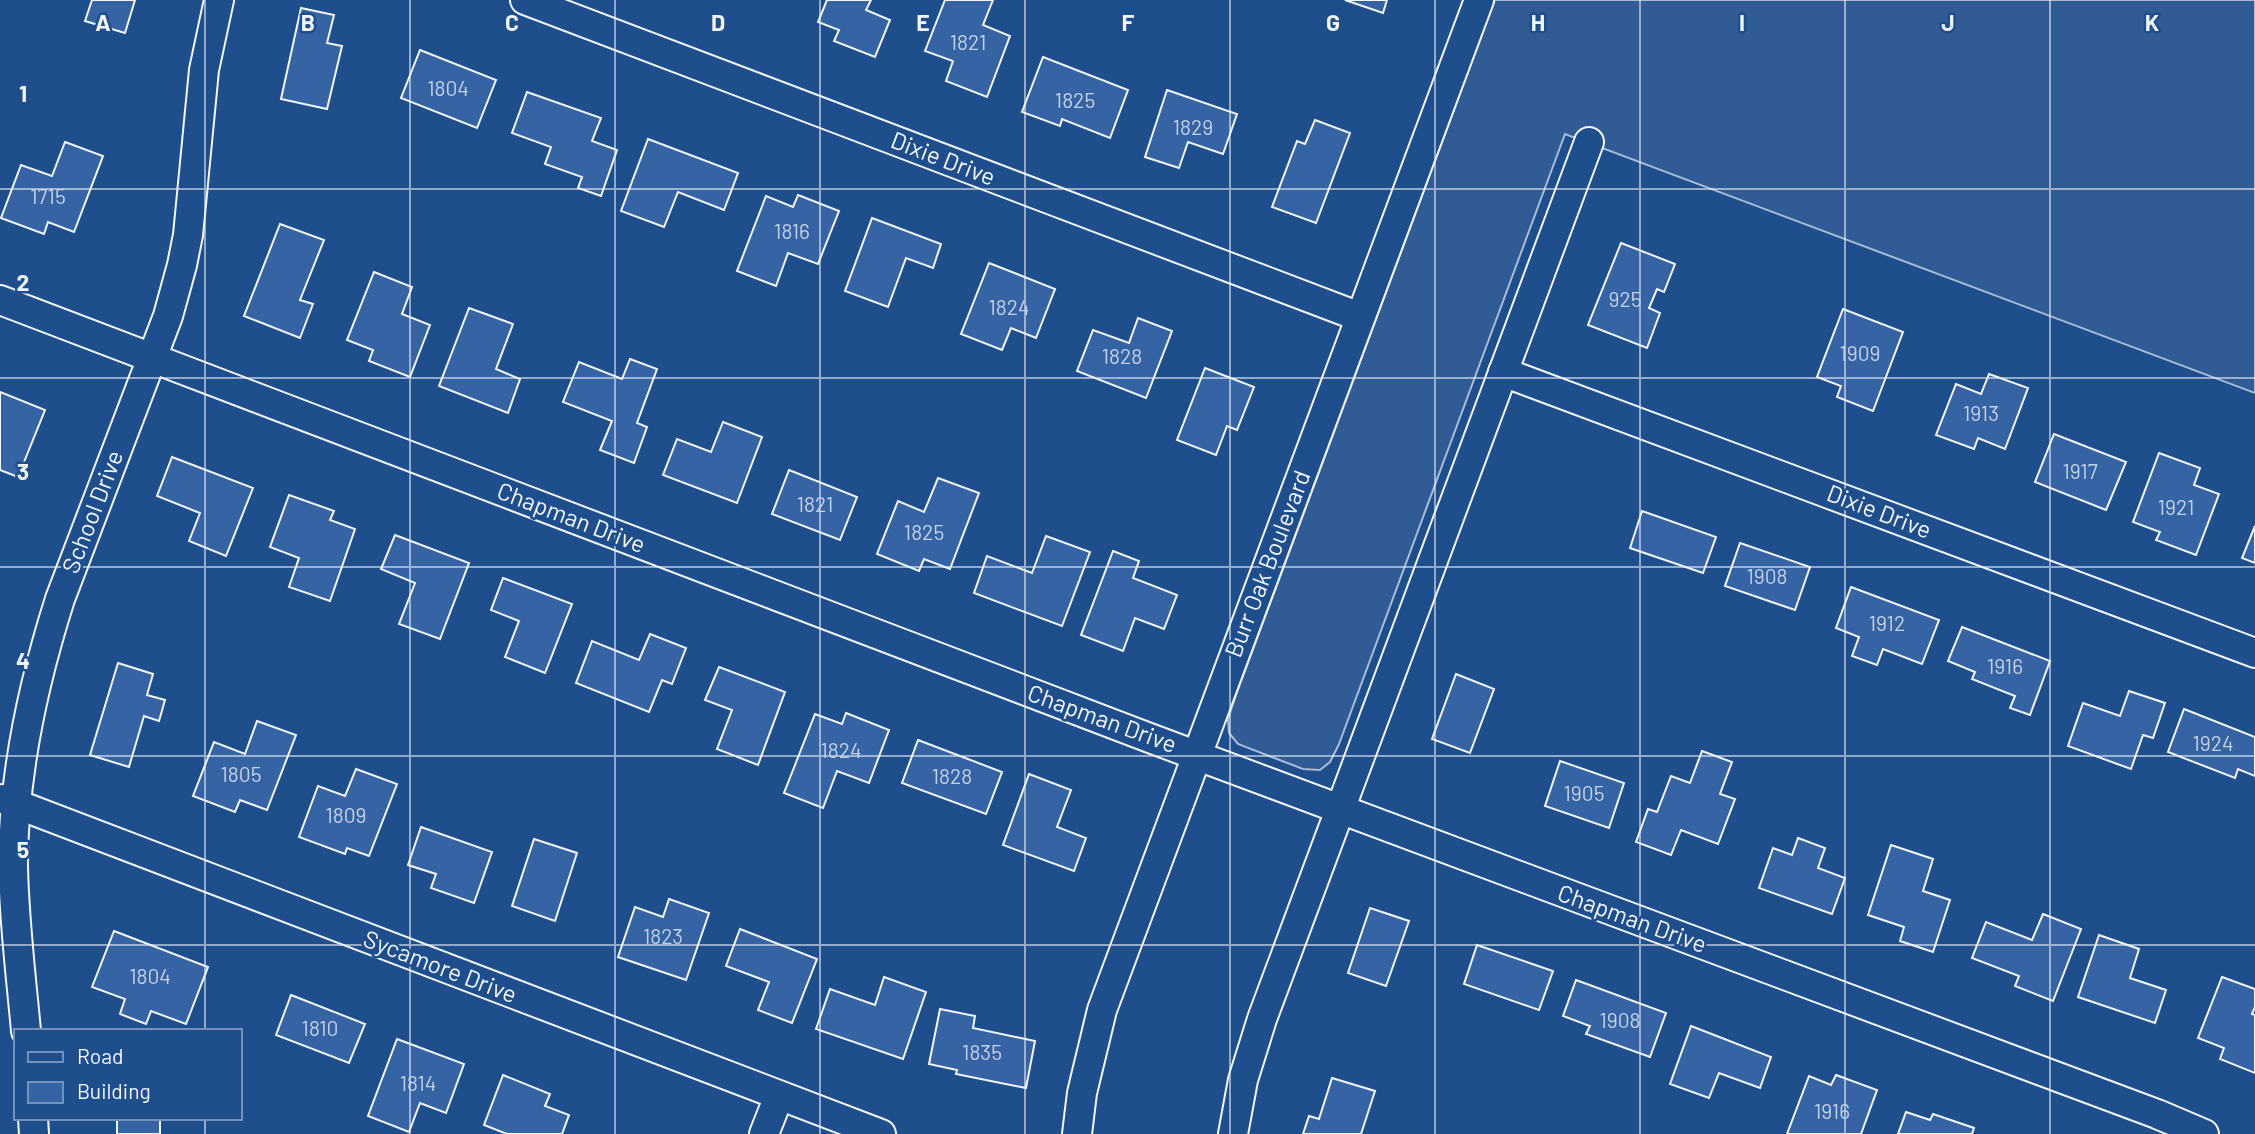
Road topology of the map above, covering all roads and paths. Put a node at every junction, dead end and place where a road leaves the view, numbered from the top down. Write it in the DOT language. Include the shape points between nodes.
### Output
graph roads {
  1 [pos="219,0"];
  2 [pos="525,0"];
  3 [pos="1479,0"];
  4 [pos="1589,142"];
  5 [pos="0,300"];
  6 [pos="1360,317"];
  7 [pos="151,358"];
  8 [pos="1503,372"];
  9 [pos="2255,653"];
  10 [pos="1197,754"];
  11 [pos="9,802"];
  12 [pos="1340,811"];
  13 [pos="26,1029"];
  14 [pos="779,1096"];
  15 [pos="764,1134"];
  16 [pos="881,1134"];
  17 [pos="1077,1134"];
  18 [pos="1233,1134"];
  19 [pos="2204,1134"];
  1 -- 7 [label="street, School Drive" via="204,70 188,235 168,316"];
  2 -- 6 [label="street, Dixie Drive"];
  3 -- 6 [label="street, Burr Oak Boulevard"];
  4 -- 8 [label="street"];
  5 -- 7 [label="street, Chapman Drive"];
  6 -- 10 [label="street, Burr Oak Boulevard"];
  7 -- 10 [label="street, Chapman Drive"];
  7 -- 11 [label="street, School Drive" via="45,644"];
  8 -- 9 [label="street, Dixie Drive"];
  8 -- 12 [label="street"];
  10 -- 12 [label="street, Chapman Drive"];
  10 -- 17 [label="street, Burr Oak Boulevard" via="1102,1010"];
  11 -- 13 [label="street, School Drive"];
  11 -- 14 [label="street, Sycamore Drive"];
  12 -- 18 [label="street" via="1262,1019 1243,1080"];
  12 -- 19 [label="street, Chapman Drive"];
  14 -- 15 [label="street"];
  14 -- 16 [label="street, Sycamore Drive"];
}
